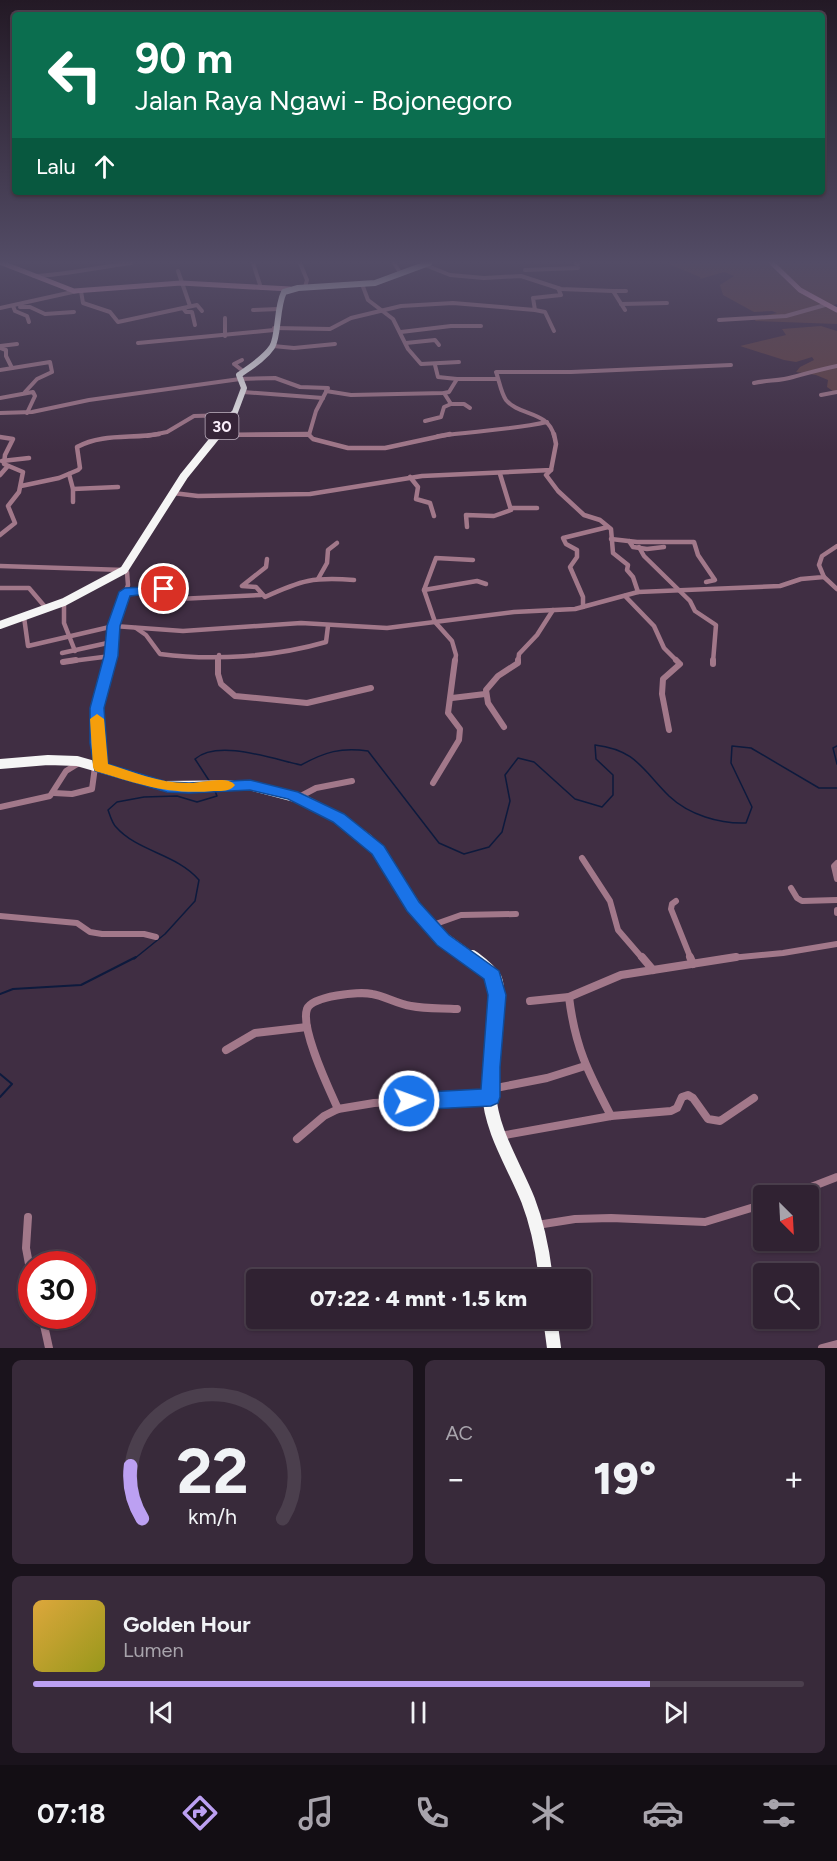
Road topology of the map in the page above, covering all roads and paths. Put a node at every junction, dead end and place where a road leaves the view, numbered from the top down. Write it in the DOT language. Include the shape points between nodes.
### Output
graph roads {
  1 [pos="225,326"];
  2 [pos="275,326"];
  3 [pos="334,326"];
  4 [pos="396,326"];
  5 [pos="481,326"];
  6 [pos="552,326"];
  7 [pos="274,329"];
  8 [pos="554,331"];
  9 [pos="401,332"];
  10 [pos="225,336"];
  11 [pos="138,343"];
  12 [pos="406,343"];
  13 [pos="17,344"];
  14 [pos="336,344"];
  15 [pos="439,345"];
  16 [pos="273,346"];
  17 [pos="0,347"];
  18 [pos="242,360"];
  19 [pos="459,362"];
  20 [pos="435,365"];
  21 [pos="731,365"];
  22 [pos="837,366"];
  23 [pos="12,368"];
  24 [pos="0,370"];
  25 [pos="243,371"];
  26 [pos="240,379"];
  27 [pos="457,379"];
  28 [pos="497,379"];
  29 [pos="754,383"];
  30 [pos="326,391"];
  31 [pos="25,392"];
  32 [pos="243,392"];
  33 [pos="837,392"];
  34 [pos="444,393"];
  35 [pos="821,395"];
  36 [pos="0,398"];
  37 [pos="323,398"];
  38 [pos="451,404"];
  39 [pos="470,408"];
  40 [pos="0,413"];
  41 [pos="27,413"];
  42 [pos="231,416"];
  43 [pos="425,421"];
  44 [pos="547,422"];
  45 [pos="218,435"];
  46 [pos="309,435"];
  47 [pos="0,437"];
  48 [pos="29,458"];
  49 [pos="2,461"];
  50 [pos="7,467"];
  51 [pos="551,470"];
  52 [pos="69,474"];
  53 [pos="500,474"];
  54 [pos="0,475"];
  55 [pos="410,477"];
  56 [pos="21,486"];
  57 [pos="118,488"];
  58 [pos="73,489"];
  59 [pos="173,493"];
  60 [pos="73,502"];
  61 [pos="511,508"];
  62 [pos="537,508"];
  63 [pos="434,516"];
  64 [pos="467,527"];
  65 [pos="608,527"];
  66 [pos="0,535"];
  67 [pos="611,539"];
  68 [pos="629,541"];
  69 [pos="337,543"];
  70 [pos="837,546"];
  71 [pos="639,547"];
  72 [pos="664,547"];
  73 [pos="267,559"];
  74 [pos="473,560"];
  75 [pos="0,566"];
  76 [pos="124,570"];
  77 [pos="824,577"];
  78 [pos="318,579"];
  79 [pos="354,580"];
  80 [pos="706,582"];
  81 [pos="486,584"];
  82 [pos="0,588"];
  83 [pos="837,589"];
  84 [pos="424,590"];
  85 [pos="679,591"];
  86 [pos="125,592"];
  87 [pos="638,592"];
  88 [pos="261,595"];
  89 [pos="625,596"];
  90 [pos="64,602"];
  91 [pos="46,608"];
  92 [pos="583,608"];
  93 [pos="553,610"];
  94 [pos="24,617"];
  95 [pos="435,622"];
  96 [pos="0,625"];
  97 [pos="114,626"];
  98 [pos="328,626"];
  99 [pos="134,627"];
  100 [pos="69,636"];
  101 [pos="112,642"];
  102 [pos="75,651"];
  103 [pos="62,653"];
  104 [pos="219,655"];
  105 [pos="111,656"];
  106 [pos="63,662"];
  107 [pos="713,664"];
  108 [pos="371,688"];
  109 [pos="485,694"];
  110 [pos="452,698"];
  111 [pos="504,727"];
  112 [pos="669,730"];
  113 [pos="82,762"];
  114 [pos="0,764"];
  115 [pos="98,766"];
  116 [pos="352,781"];
  117 [pos="433,783"];
  118 [pos="54,793"];
  119 [pos="298,798"];
  120 [pos="0,807"];
  121 [pos="582,858"];
  122 [pos="837,863"];
  123 [pos="837,879"];
  124 [pos="791,888"];
  125 [pos="837,900"];
  126 [pos="676,901"];
  127 [pos="516,914"];
  128 [pos="0,916"];
  129 [pos="430,926"];
  130 [pos="156,937"];
  131 [pos="837,944"];
  132 [pos="693,964"];
  133 [pos="653,970"];
  134 [pos="569,997"];
  135 [pos="530,1000"];
  136 [pos="457,1009"];
  137 [pos="307,1027"];
  138 [pos="226,1050"];
  139 [pos="585,1066"];
  140 [pos="490,1093"];
  141 [pos="754,1098"];
  142 [pos="338,1109"];
  143 [pos="611,1116"];
  144 [pos="500,1136"];
  145 [pos="297,1139"];
  146 [pos="837,1177"];
  147 [pos="816,1185"];
  148 [pos="753,1207"];
  149 [pos="28,1217"];
  150 [pos="537,1225"];
  151 [pos="27,1251"];
  152 [pos="544,1269"];
  153 [pos="45,1329"];
  154 [pos="551,1329"];
  155 [pos="837,1344"];
  156 [pos="49,1348"];
  157 [pos="554,1348"];
  158 [pos="824,1348"];
  1 -- 10 [label="street"];
  2 -- 7 [label="highway"];
  3 -- 7 [label="street"];
  4 -- 9 [label="street"];
  5 -- 9 [label="street"];
  6 -- 8 [label="street"];
  7 -- 10 [label="street"];
  7 -- 16 [label="highway"];
  9 -- 12 [label="street"];
  10 -- 11 [label="street"];
  12 -- 15 [label="street" via="435,340"];
  12 -- 20 [label="street" via="421,364"];
  13 -- 17 [label="street"];
  14 -- 16 [label="street"];
  16 -- 25 [label="highway"];
  17 -- 23 [label="street" via="6,350"];
  18 -- 25 [label="street" via="234,364"];
  19 -- 20 [label="street"];
  20 -- 27 [label="street" via="439,378"];
  21 -- 28 [label="street" via="500,372 495,373"];
  22 -- 29 [label="street"];
  23 -- 24 [label="street"];
  23 -- 31 [label="street" via="50,362 52,372 37,379"];
  25 -- 26 [label="highway"];
  26 -- 30 [label="street" via="275,378 300,387 328,387"];
  26 -- 32 [label="highway, 30"];
  26 -- 41 [label="street" via="89,400"];
  27 -- 28 [label="street"];
  27 -- 34 [label="street"];
  28 -- 44 [label="street" via="505,399"];
  30 -- 34 [label="street" via="351,395"];
  30 -- 37 [label="street"];
  31 -- 36 [label="street"];
  31 -- 41 [label="street" via="36,395"];
  32 -- 37 [label="street"];
  32 -- 42 [label="highway, 30"];
  33 -- 35 [label="street"];
  34 -- 38 [label="street"];
  37 -- 46 [label="street" via="309,424"];
  38 -- 39 [label="street"];
  38 -- 43 [label="street" via="444,407 441,417"];
  40 -- 41 [label="street"];
  42 -- 45 [label="highway, 30"];
  42 -- 52 [label="street" via="195,416 166,433 80,444 80,469"];
  44 -- 46 [label="street" via="517,429 429,437 385,448 348,448"];
  44 -- 51 [label="street" via="555,437"];
  45 -- 46 [label="street"];
  45 -- 59 [label="highway, 30"];
  47 -- 49 [label="street" via="13,439"];
  48 -- 49 [label="street"];
  49 -- 50 [label="street"];
  50 -- 54 [label="street"];
  50 -- 56 [label="street" via="22,471"];
  51 -- 53 [label="street"];
  51 -- 65 [label="street" via="546,475 558,490 586,516"];
  52 -- 56 [label="street"];
  52 -- 58 [label="street"];
  53 -- 55 [label="street"];
  53 -- 61 [label="street"];
  55 -- 59 [label="street" via="310,494"];
  55 -- 63 [label="street" via="418,487 416,499 430,503"];
  56 -- 66 [label="street" via="8,506 15,523"];
  57 -- 58 [label="street"];
  58 -- 60 [label="street"];
  59 -- 76 [label="highway, 30"];
  61 -- 62 [label="street"];
  61 -- 64 [label="street" via="494,516 466,515"];
  65 -- 67 [label="street" via="612,530"];
  65 -- 92 [label="street" via="563,538 577,550 570,566 583,597"];
  67 -- 68 [label="street"];
  67 -- 87 [label="street" via="613,553 628,565"];
  68 -- 71 [label="street"];
  68 -- 80 [label="street" via="695,542 698,555 715,580"];
  69 -- 78 [label="street" via="328,550 327,563"];
  70 -- 77 [label="street" via="821,558 819,565"];
  71 -- 72 [label="street"];
  71 -- 85 [label="street"];
  73 -- 88 [label="street" via="266,567 241,585 256,587"];
  74 -- 84 [label="street" via="436,558"];
  75 -- 76 [label="street"];
  76 -- 86 [label="street" via="128,582"];
  76 -- 90 [label="highway, 30"];
  77 -- 83 [label="street"];
  77 -- 85 [label="street" via="769,587"];
  78 -- 79 [label="street"];
  78 -- 88 [label="street" via="295,582 270,596"];
  81 -- 84 [label="street" via="477,581"];
  82 -- 91 [label="street" via="29,588"];
  84 -- 95 [label="street"];
  85 -- 87 [label="street"];
  85 -- 107 [label="street" via="695,611 716,625"];
  86 -- 88 [label="street" via="172,590 178,599"];
  86 -- 97 [label="street"];
  87 -- 89 [label="street"];
  89 -- 92 [label="street"];
  89 -- 112 [label="street" via="654,626 666,651 680,664 663,679"];
  90 -- 91 [label="highway, 30"];
  90 -- 100 [label="street"];
  91 -- 94 [label="highway, 30"];
  92 -- 93 [label="street"];
  93 -- 95 [label="street"];
  93 -- 109 [label="street" via="519,654 518,663 491,683"];
  94 -- 96 [label="highway, 30"];
  94 -- 100 [label="street" via="28,646"];
  95 -- 98 [label="street" via="382,628"];
  95 -- 110 [label="street" via="454,646"];
  97 -- 99 [label="street"];
  97 -- 100 [label="street"];
  97 -- 101 [label="street"];
  98 -- 99 [label="street" via="294,623 188,631"];
  98 -- 104 [label="street" via="327,640 308,648"];
  99 -- 104 [label="street" via="146,635 160,654"];
  100 -- 102 [label="street"];
  101 -- 102 [label="street"];
  101 -- 105 [label="street"];
  102 -- 103 [label="street"];
  104 -- 108 [label="street" via="219,680 228,693 238,697 307,703"];
  105 -- 106 [label="street"];
  105 -- 115 [label="street" via="97,708"];
  109 -- 110 [label="street"];
  109 -- 111 [label="street"];
  110 -- 117 [label="street" via="448,713 460,729 459,740"];
  113 -- 114 [label="highway" via="51,759"];
  113 -- 115 [label="highway"];
  113 -- 118 [label="street" via="66,771"];
  115 -- 118 [label="street" via="92,789"];
  115 -- 119 [label="highway" via="162,786 250,785"];
  116 -- 119 [label="street" via="316,788"];
  118 -- 120 [label="street"];
  119 -- 129 [label="highway" via="338,818 378,850 413,907"];
  121 -- 133 [label="street" via="610,901 616,928"];
  122 -- 123 [label="street"];
  124 -- 125 [label="street" via="802,901"];
  126 -- 132 [label="street" via="671,909"];
  127 -- 129 [label="street" via="451,916"];
  128 -- 130 [label="street" via="76,923 102,934"];
  129 -- 140 [label="highway" via="494,979 497,995"];
  131 -- 132 [label="street"];
  132 -- 133 [label="street"];
  133 -- 134 [label="street" via="611,978"];
  134 -- 135 [label="street"];
  134 -- 139 [label="street" via="573,1030"];
  136 -- 137 [label="street" via="404,1005 360,993 311,1003"];
  137 -- 138 [label="street" via="255,1033"];
  137 -- 142 [label="street"];
  139 -- 140 [label="street"];
  139 -- 143 [label="street"];
  140 -- 142 [label="street"];
  140 -- 144 [label="highway"];
  141 -- 143 [label="street" via="720,1120 708,1119 687,1095 674,1110"];
  142 -- 145 [label="street"];
  143 -- 144 [label="street"];
  144 -- 150 [label="highway"];
  146 -- 147 [label="street"];
  148 -- 150 [label="street" via="705,1222 611,1218"];
  149 -- 151 [label="street"];
  150 -- 152 [label="highway"];
  153 -- 156 [label="street"];
  154 -- 157 [label="highway"];
  155 -- 158 [label="street"];
}
